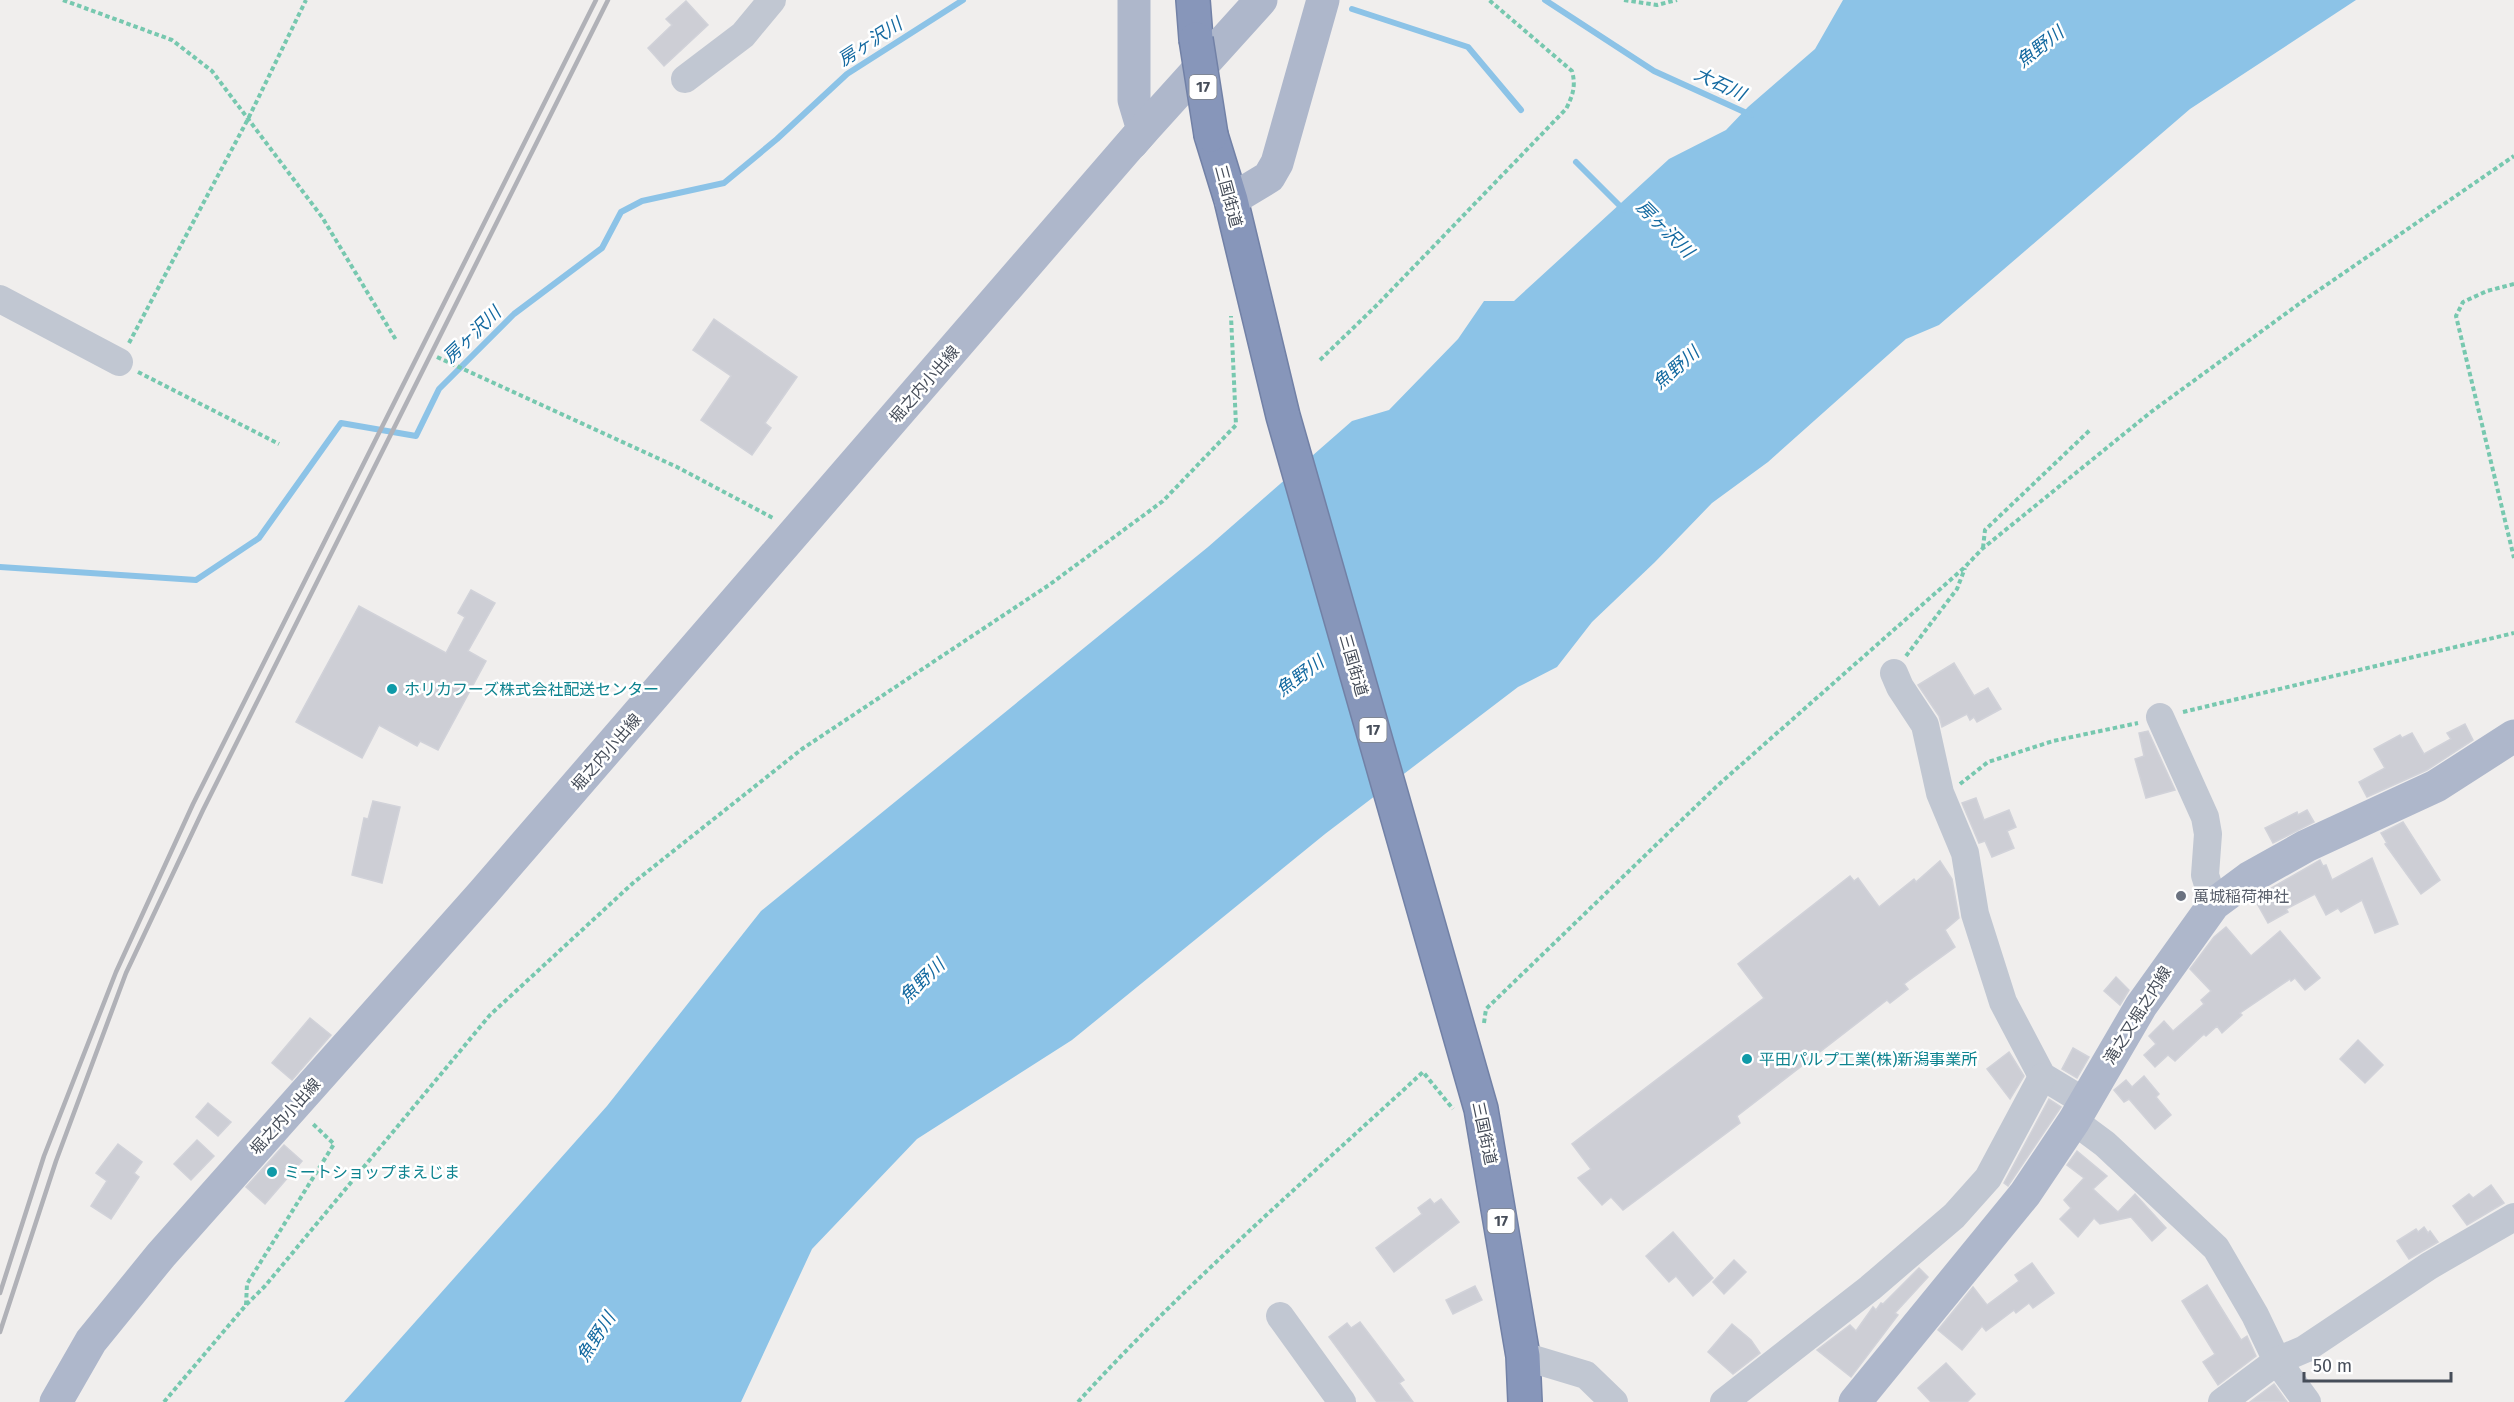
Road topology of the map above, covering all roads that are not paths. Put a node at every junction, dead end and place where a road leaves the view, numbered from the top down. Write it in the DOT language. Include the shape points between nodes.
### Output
graph roads {
  1 [pos="772,0"];
  2 [pos="1134,0"];
  3 [pos="1193,0"];
  4 [pos="1261,0"];
  5 [pos="1323,0"];
  6 [pos="685,79"];
  7 [pos="1143,130"];
  8 [pos="1231,200"];
  9 [pos="0,299"];
  10 [pos="118,362"];
  11 [pos="1894,673"];
  12 [pos="2160,717"];
  13 [pos="2514,736"];
  14 [pos="2214,904"];
  15 [pos="2042,1077"];
  16 [pos="2079,1111"];
  17 [pos="2514,1217"];
  18 [pos="1280,1316"];
  19 [pos="1523,1356"];
  20 [pos="2277,1361"];
  21 [pos="56,1402"];
  22 [pos="1342,1402"];
  23 [pos="1525,1402"];
  24 [pos="1614,1402"];
  25 [pos="1724,1402"];
  26 [pos="1855,1402"];
  27 [pos="2222,1402"];
  28 [pos="2307,1402"];
  1 -- 6 [label="street" via="743,35"];
  2 -- 7 [label="main road" via="1134,100"];
  3 -- 8 [label="highway, 三国街道 / 17, bridge" via="1211,135"];
  4 -- 7 [label="main road, 堀之内小出線"];
  5 -- 8 [label="main road" via="1277,163 1269,177"];
  7 -- 21 [label="main road, 堀之内小出線" via="798,531 169,1246 90,1341"];
  8 -- 19 [label="highway, 三国街道 / 17" via="1283,416 1472,1036"];
  9 -- 10 [label="street"];
  11 -- 15 [label="street" via="1925,725 1940,793 1965,853 1975,914 2003,1002"];
  12 -- 14 [label="street" via="2205,817 2205,875"];
  13 -- 14 [label="main road, 滝之又堀之内線" via="2436,786 2296,851"];
  14 -- 16 [label="main road, 滝之又堀之内線" via="2141,1006"];
  15 -- 16 [label="street"];
  15 -- 25 [label="street" via="1988,1178 1954,1216"];
  16 -- 20 [label="street" via="2105,1144 2216,1248"];
  16 -- 26 [label="main road, 滝之又堀之内線" via="2025,1194"];
  17 -- 20 [label="street" via="2429,1266 2305,1349"];
  18 -- 22 [label="street"];
  19 -- 23 [label="highway, 三国街道 / 17"];
  19 -- 24 [label="street" via="1586,1375"];
  20 -- 27 [label="street"];
  20 -- 28 [label="street"];
}
